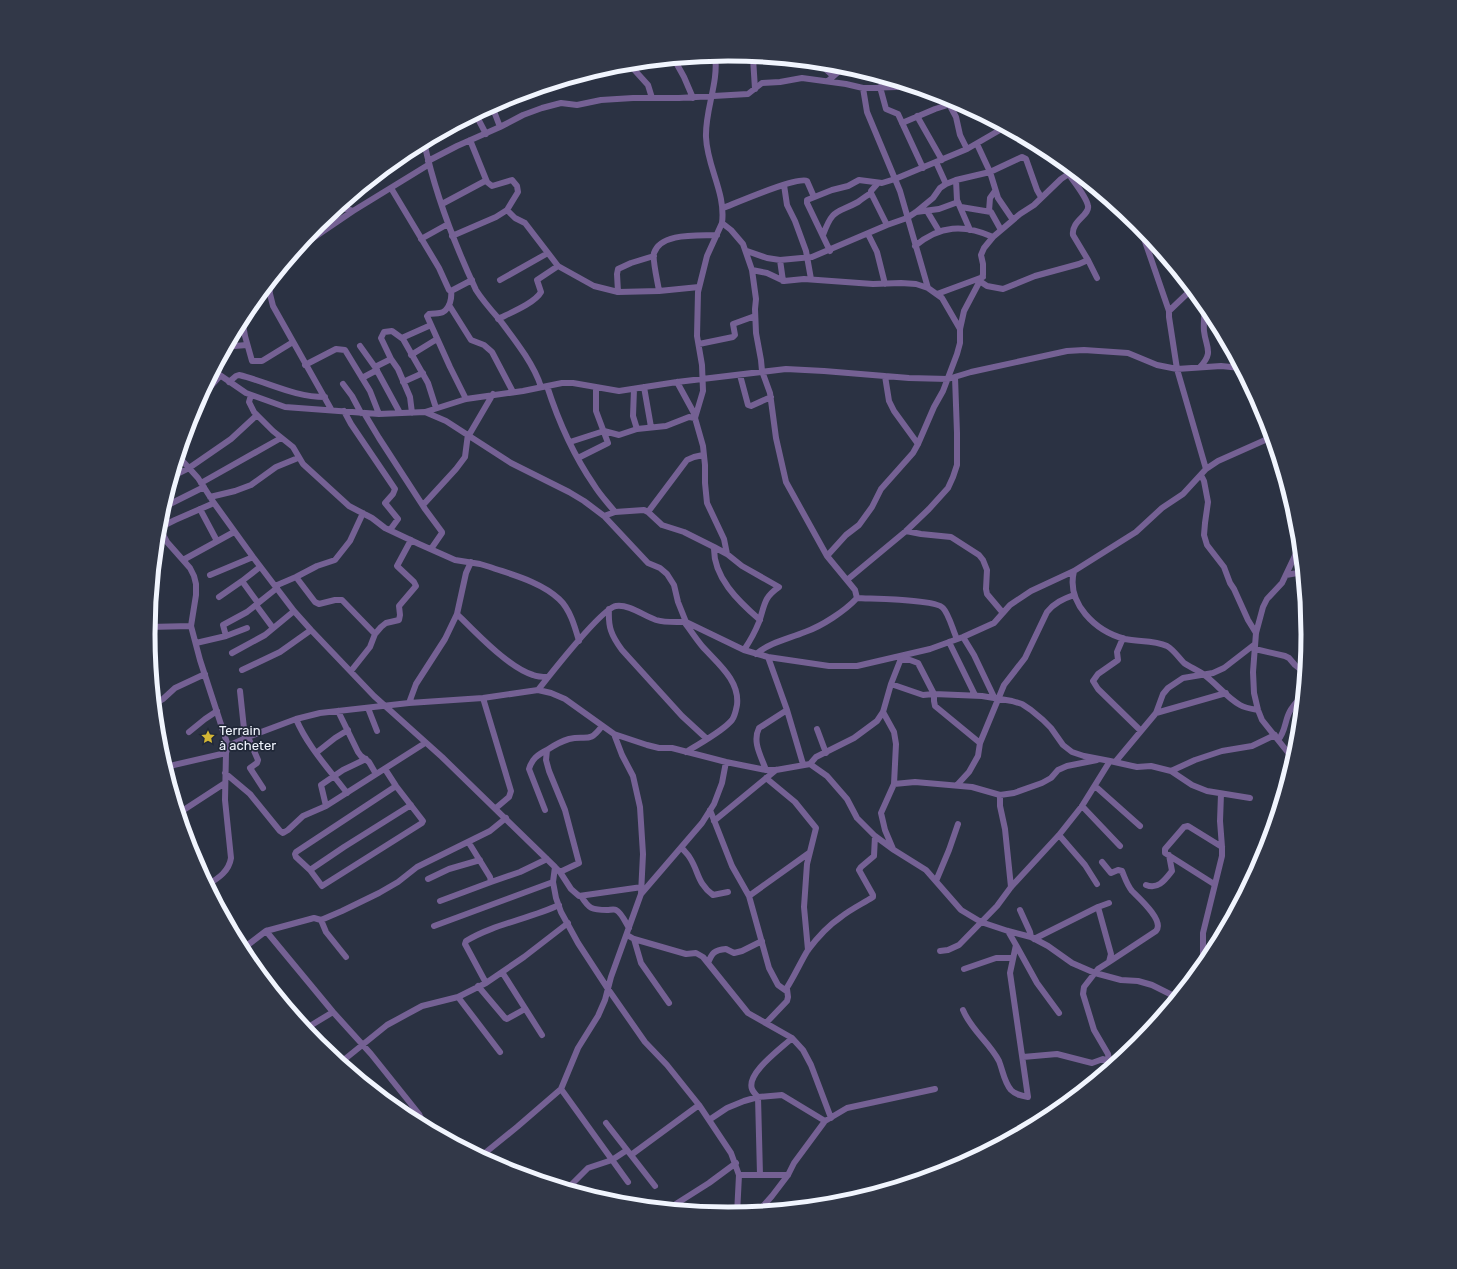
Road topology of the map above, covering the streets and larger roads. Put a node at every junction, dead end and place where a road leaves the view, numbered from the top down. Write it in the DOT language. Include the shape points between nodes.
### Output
graph roads {
  1 [pos="715,61"];
  2 [pos="753,62"];
  3 [pos="677,64"];
  4 [pos="634,69"];
  5 [pos="824,69"];
  6 [pos="829,70"];
  7 [pos="837,72"];
  8 [pos="830,77"];
  9 [pos="880,87"];
  10 [pos="898,87"];
  11 [pos="864,88"];
  12 [pos="755,89"];
  13 [pos="713,96"];
  14 [pos="652,98"];
  15 [pos="692,98"];
  16 [pos="947,105"];
  17 [pos="950,106"];
  18 [pos="494,112"];
  19 [pos="917,116"];
  20 [pos="478,119"];
  21 [pos="902,123"];
  22 [pos="500,127"];
  23 [pos="1000,130"];
  24 [pos="486,134"];
  25 [pos="470,140"];
  26 [pos="977,144"];
  27 [pos="425,148"];
  28 [pos="967,149"];
  29 [pos="939,161"];
  30 [pos="428,163"];
  31 [pos="923,168"];
  32 [pos="990,172"];
  33 [pos="895,179"];
  34 [pos="956,180"];
  35 [pos="485,181"];
  36 [pos="878,183"];
  37 [pos="946,184"];
  38 [pos="784,185"];
  39 [pos="391,188"];
  40 [pos="995,191"];
  41 [pos="871,193"];
  42 [pos="814,197"];
  43 [pos="1041,197"];
  44 [pos="442,204"];
  45 [pos="960,205"];
  46 [pos="723,208"];
  47 [pos="344,209"];
  48 [pos="507,210"];
  49 [pos="353,211"];
  50 [pos="927,211"];
  51 [pos="988,211"];
  52 [pos="916,212"];
  53 [pos="907,218"];
  54 [pos="1013,220"];
  55 [pos="722,223"];
  56 [pos="448,224"];
  57 [pos="887,225"];
  58 [pos="970,230"];
  59 [pos="1001,230"];
  60 [pos="939,231"];
  61 [pos="717,234"];
  62 [pos="868,234"];
  63 [pos="823,235"];
  64 [pos="452,236"];
  65 [pos="315,237"];
  66 [pos="993,237"];
  67 [pos="421,239"];
  68 [pos="1144,240"];
  69 [pos="915,246"];
  70 [pos="747,251"];
  71 [pos="830,251"];
  72 [pos="548,252"];
  73 [pos="654,256"];
  74 [pos="807,258"];
  75 [pos="780,260"];
  76 [pos="1088,260"];
  77 [pos="558,266"];
  78 [pos="752,270"];
  79 [pos="1097,278"];
  80 [pos="811,279"];
  81 [pos="472,280"];
  82 [pos="500,280"];
  83 [pos="982,280"];
  84 [pos="783,281"];
  85 [pos="885,284"];
  86 [pos="699,287"];
  87 [pos="928,288"];
  88 [pos="270,291"];
  89 [pos="452,291"];
  90 [pos="659,291"];
  91 [pos="618,292"];
  92 [pos="1188,293"];
  93 [pos="937,294"];
  94 [pos="449,305"];
  95 [pos="1169,312"];
  96 [pos="755,316"];
  97 [pos="1205,316"];
  98 [pos="498,319"];
  99 [pos="431,325"];
  100 [pos="960,328"];
  101 [pos="244,329"];
  102 [pos="403,339"];
  103 [pos="437,339"];
  104 [pos="293,342"];
  105 [pos="699,344"];
  106 [pos="247,345"];
  107 [pos="233,346"];
  108 [pos="360,346"];
  109 [pos="412,355"];
  110 [pos="391,359"];
  111 [pos="305,365"];
  112 [pos="1200,367"];
  113 [pos="1236,367"];
  114 [pos="376,369"];
  115 [pos="1177,369"];
  116 [pos="762,371"];
  117 [pos="423,373"];
  118 [pos="740,375"];
  119 [pos="220,376"];
  120 [pos="885,376"];
  121 [pos="955,377"];
  122 [pos="362,378"];
  123 [pos="702,379"];
  124 [pos="948,379"];
  125 [pos="229,382"];
  126 [pos="403,382"];
  127 [pos="677,382"];
  128 [pos="213,384"];
  129 [pos="343,384"];
  130 [pos="544,387"];
  131 [pos="596,387"];
  132 [pos="644,387"];
  133 [pos="634,389"];
  134 [pos="513,392"];
  135 [pos="493,394"];
  136 [pos="251,395"];
  137 [pos="325,397"];
  138 [pos="770,397"];
  139 [pos="466,398"];
  140 [pos="436,408"];
  141 [pos="331,409"];
  142 [pos="344,411"];
  143 [pos="412,412"];
  144 [pos="424,412"];
  145 [pos="362,413"];
  146 [pos="400,413"];
  147 [pos="379,414"];
  148 [pos="257,415"];
  149 [pos="695,416"];
  150 [pos="652,427"];
  151 [pos="637,429"];
  152 [pos="604,431"];
  153 [pos="468,434"];
  154 [pos="281,438"];
  155 [pos="1268,439"];
  156 [pos="570,442"];
  157 [pos="918,444"];
  158 [pos="703,455"];
  159 [pos="298,458"];
  160 [pos="578,458"];
  161 [pos="182,460"];
  162 [pos="189,468"];
  163 [pos="1206,469"];
  164 [pos="179,473"];
  165 [pos="1201,475"];
  166 [pos="202,485"];
  167 [pos="210,497"];
  168 [pos="171,503"];
  169 [pos="214,503"];
  170 [pos="423,505"];
  171 [pos="200,509"];
  172 [pos="615,512"];
  173 [pos="648,512"];
  174 [pos="363,513"];
  175 [pos="604,516"];
  176 [pos="166,525"];
  177 [pos="390,530"];
  178 [pos="906,531"];
  179 [pos="234,532"];
  180 [pos="164,536"];
  181 [pos="411,540"];
  182 [pos="217,541"];
  183 [pos="714,547"];
  184 [pos="431,549"];
  185 [pos="727,554"];
  186 [pos="1296,554"];
  187 [pos="827,556"];
  188 [pos="253,557"];
  189 [pos="183,560"];
  190 [pos="471,562"];
  191 [pos="260,567"];
  192 [pos="1074,571"];
  193 [pos="1298,573"];
  194 [pos="210,575"];
  195 [pos="1286,575"];
  196 [pos="296,577"];
  197 [pos="847,580"];
  198 [pos="242,581"];
  199 [pos="276,587"];
  200 [pos="1074,595"];
  201 [pos="219,597"];
  202 [pos="857,598"];
  203 [pos="257,604"];
  204 [pos="609,609"];
  205 [pos="294,611"];
  206 [pos="1004,613"];
  207 [pos="457,614"];
  208 [pos="760,620"];
  209 [pos="685,622"];
  210 [pos="191,626"];
  211 [pos="155,627"];
  212 [pos="247,628"];
  213 [pos="272,628"];
  214 [pos="311,630"];
  215 [pos="1256,633"];
  216 [pos="375,634"];
  217 [pos="226,636"];
  218 [pos="960,638"];
  219 [pos="1124,638"];
  220 [pos="579,641"];
  221 [pos="949,642"];
  222 [pos="196,643"];
  223 [pos="1255,646"];
  224 [pos="744,650"];
  225 [pos="232,653"];
  226 [pos="756,654"];
  227 [pos="768,657"];
  228 [pos="901,658"];
  229 [pos="242,670"];
  230 [pos="1301,670"];
  231 [pos="351,671"];
  232 [pos="205,674"];
  233 [pos="1203,674"];
  234 [pos="548,677"];
  235 [pos="891,684"];
  236 [pos="538,690"];
  237 [pos="240,692"];
  238 [pos="934,694"];
  239 [pos="1226,694"];
  240 [pos="974,696"];
  241 [pos="483,698"];
  242 [pos="997,698"];
  243 [pos="1298,700"];
  244 [pos="159,702"];
  245 [pos="409,703"];
  246 [pos="384,706"];
  247 [pos="368,708"];
  248 [pos="787,710"];
  249 [pos="1258,710"];
  250 [pos="217,711"];
  251 [pos="338,711"];
  252 [pos="883,712"];
  253 [pos="1156,713"];
  254 [pos="296,719"];
  255 [pos="602,726"];
  256 [pos="817,729"];
  257 [pos="348,730"];
  258 [pos="378,731"];
  259 [pos="1141,731"];
  260 [pos="189,732"];
  261 [pos="614,734"];
  262 [pos="246,738"];
  263 [pos="1277,738"];
  264 [pos="707,739"];
  265 [pos="425,743"];
  266 [pos="980,743"];
  267 [pos="228,746"];
  268 [pos="547,750"];
  269 [pos="316,752"];
  270 [pos="686,752"];
  271 [pos="226,753"];
  272 [pos="826,753"];
  273 [pos="1289,753"];
  274 [pos="366,759"];
  275 [pos="1100,759"];
  276 [pos="1113,761"];
  277 [pos="726,762"];
  278 [pos="807,764"];
  279 [pos="171,767"];
  280 [pos="385,769"];
  281 [pos="766,770"];
  282 [pos="776,770"];
  283 [pos="1171,771"];
  284 [pos="226,773"];
  285 [pos="376,774"];
  286 [pos="333,776"];
  287 [pos="766,778"];
  288 [pos="225,783"];
  289 [pos="894,784"];
  290 [pos="957,785"];
  291 [pos="396,786"];
  292 [pos="1095,786"];
  293 [pos="263,788"];
  294 [pos="346,793"];
  295 [pos="1221,794"];
  296 [pos="1000,795"];
  297 [pos="1250,798"];
  298 [pos="411,805"];
  299 [pos="326,806"];
  300 [pos="1082,806"];
  301 [pos="496,808"];
  302 [pos="545,810"];
  303 [pos="710,810"];
  304 [pos="183,811"];
  305 [pos="506,818"];
  306 [pos="714,821"];
  307 [pos="958,824"];
  308 [pos="1140,826"];
  309 [pos="1058,835"];
  310 [pos="875,836"];
  311 [pos="469,842"];
  312 [pos="1120,846"];
  313 [pos="1222,847"];
  314 [pos="682,848"];
  315 [pos="894,850"];
  316 [pos="809,853"];
  317 [pos="1169,855"];
  318 [pos="547,859"];
  319 [pos="480,860"];
  320 [pos="1102,862"];
  321 [pos="555,867"];
  322 [pos="310,870"];
  323 [pos="560,872"];
  324 [pos="428,879"];
  325 [pos="211,882"];
  326 [pos="491,882"];
  327 [pos="552,882"];
  328 [pos="936,882"];
  329 [pos="1097,884"];
  330 [pos="1214,884"];
  331 [pos="1146,885"];
  332 [pos="1011,886"];
  333 [pos="642,887"];
  334 [pos="728,892"];
  335 [pos="641,894"];
  336 [pos="581,896"];
  337 [pos="749,896"];
  338 [pos="440,900"];
  339 [pos="1109,903"];
  340 [pos="559,905"];
  341 [pos="1098,907"];
  342 [pos="1020,910"];
  343 [pos="321,920"];
  344 [pos="982,922"];
  345 [pos="568,923"];
  346 [pos="434,926"];
  347 [pos="629,928"];
  348 [pos="266,931"];
  349 [pos="1008,931"];
  350 [pos="627,935"];
  351 [pos="1033,938"];
  352 [pos="634,939"];
  353 [pos="762,942"];
  354 [pos="247,945"];
  355 [pos="1016,945"];
  356 [pos="808,950"];
  357 [pos="940,950"];
  358 [pos="1203,956"];
  359 [pos="346,957"];
  360 [pos="1012,958"];
  361 [pos="1109,962"];
  362 [pos="708,963"];
  363 [pos="964,969"];
  364 [pos="502,972"];
  365 [pos="1095,973"];
  366 [pos="486,982"];
  367 [pos="478,986"];
  368 [pos="608,989"];
  369 [pos="787,989"];
  370 [pos="458,996"];
  371 [pos="1174,996"];
  372 [pos="669,1003"];
  373 [pos="525,1010"];
  374 [pos="963,1010"];
  375 [pos="333,1012"];
  376 [pos="1059,1013"];
  377 [pos="766,1024"];
  378 [pos="310,1026"];
  379 [pos="542,1035"];
  380 [pos="792,1038"];
  381 [pos="362,1044"];
  382 [pos="500,1052"];
  383 [pos="1023,1057"];
  384 [pos="344,1060"];
  385 [pos="1108,1061"];
  386 [pos="1109,1064"];
  387 [pos="561,1089"];
  388 [pos="935,1089"];
  389 [pos="758,1097"];
  390 [pos="699,1105"];
  391 [pos="418,1114"];
  392 [pos="420,1117"];
  393 [pos="709,1120"];
  394 [pos="828,1120"];
  395 [pos="606,1123"];
  396 [pos="629,1152"];
  397 [pos="484,1153"];
  398 [pos="612,1160"];
  399 [pos="736,1163"];
  400 [pos="788,1175"];
  401 [pos="739,1176"];
  402 [pos="760,1176"];
  403 [pos="628,1182"];
  404 [pos="571,1185"];
  405 [pos="655,1186"];
  406 [pos="674,1205"];
  407 [pos="762,1207"];
  408 [pos="737,1208"];
  1 -- 13 [label="street"];
  2 -- 12 [label="street"];
  3 -- 15 [label="street"];
  4 -- 14 [label="street" via="648,85"];
  5 -- 8 [label="street"];
  6 -- 8 [label="street"];
  7 -- 8 [label="street"];
  8 -- 11 [label="street"];
  8 -- 12 [label="street" via="763,83"];
  9 -- 10 [label="street"];
  9 -- 11 [label="street"];
  9 -- 21 [label="street" via="886,109 898,114"];
  11 -- 33 [label="street" via="867,112"];
  12 -- 13 [label="street" via="748,94"];
  13 -- 15 [label="street"];
  13 -- 46 [label="street" via="706,138"];
  14 -- 15 [label="street"];
  14 -- 22 [label="street" via="550,105"];
  16 -- 19 [label="street"];
  17 -- 28 [label="street"];
  18 -- 22 [label="street"];
  19 -- 21 [label="street"];
  19 -- 29 [label="street"];
  20 -- 24 [label="street"];
  21 -- 31 [label="street"];
  22 -- 24 [label="street"];
  23 -- 26 [label="street"];
  24 -- 25 [label="street"];
  25 -- 30 [label="street"];
  25 -- 35 [label="street"];
  26 -- 28 [label="street"];
  26 -- 32 [label="street"];
  27 -- 30 [label="street"];
  28 -- 29 [label="street"];
  29 -- 31 [label="street"];
  29 -- 37 [label="street"];
  30 -- 39 [label="street"];
  30 -- 44 [label="street"];
  31 -- 33 [label="street"];
  32 -- 34 [label="street"];
  32 -- 40 [label="street"];
  32 -- 43 [label="street" via="1024,157"];
  33 -- 36 [label="street"];
  33 -- 53 [label="street"];
  34 -- 37 [label="street"];
  34 -- 45 [label="street"];
  35 -- 44 [label="street"];
  35 -- 48 [label="street" via="492,186 507,180 515,182 518,192"];
  36 -- 41 [label="street"];
  36 -- 42 [label="street" via="859,180"];
  37 -- 52 [label="street"];
  38 -- 42 [label="street" via="806,180"];
  38 -- 46 [label="street"];
  38 -- 74 [label="street" via="786,201 801,235"];
  39 -- 49 [label="street"];
  39 -- 67 [label="street"];
  40 -- 51 [label="street" via="990,198"];
  40 -- 54 [label="street"];
  41 -- 57 [label="street"];
  41 -- 63 [label="street" via="834,213"];
  42 -- 63 [label="street" via="806,202"];
  43 -- 54 [label="street"];
  43 -- 76 [label="street" via="1061,179 1070,176 1088,205 1088,211 1078,220 1073,232"];
  44 -- 56 [label="street"];
  45 -- 50 [label="street"];
  45 -- 51 [label="street"];
  45 -- 58 [label="street"];
  46 -- 55 [label="street"];
  47 -- 49 [label="street"];
  48 -- 64 [label="street"];
  48 -- 72 [label="street" via="525,224"];
  49 -- 65 [label="street"];
  50 -- 52 [label="street"];
  50 -- 60 [label="street"];
  51 -- 59 [label="street"];
  52 -- 53 [label="street"];
  53 -- 57 [label="street"];
  53 -- 69 [label="street"];
  54 -- 59 [label="street"];
  55 -- 61 [label="street"];
  55 -- 70 [label="street" via="739,238"];
  56 -- 64 [label="street"];
  56 -- 67 [label="street"];
  57 -- 62 [label="street"];
  58 -- 60 [label="street"];
  58 -- 66 [label="street"];
  59 -- 66 [label="street"];
  60 -- 69 [label="street"];
  61 -- 73 [label="street" via="669,239 660,245"];
  61 -- 86 [label="street" via="707,256"];
  62 -- 71 [label="street"];
  62 -- 85 [label="street" via="877,252"];
  63 -- 71 [label="street"];
  64 -- 81 [label="street"];
  66 -- 83 [label="street" via="981,254 984,272"];
  67 -- 89 [label="street" via="449,290"];
  68 -- 95 [label="street"];
  69 -- 87 [label="street"];
  70 -- 75 [label="street"];
  70 -- 78 [label="street"];
  71 -- 74 [label="street"];
  72 -- 77 [label="street"];
  72 -- 82 [label="street"];
  73 -- 90 [label="street"];
  73 -- 91 [label="street" via="631,262 618,269"];
  74 -- 75 [label="street"];
  74 -- 80 [label="street"];
  75 -- 84 [label="street"];
  76 -- 79 [label="street"];
  76 -- 83 [label="street" via="1035,276 1003,290 987,286"];
  77 -- 91 [label="street" via="594,286"];
  77 -- 98 [label="street" via="538,280 541,292 539,295"];
  78 -- 84 [label="street" via="767,273"];
  78 -- 96 [label="street" via="756,294"];
  80 -- 84 [label="street"];
  80 -- 85 [label="street"];
  81 -- 89 [label="street"];
  81 -- 98 [label="street" via="480,297"];
  83 -- 93 [label="street"];
  83 -- 100 [label="street" via="964,311"];
  85 -- 87 [label="street" via="916,284"];
  86 -- 90 [label="street"];
  86 -- 105 [label="street"];
  87 -- 93 [label="street"];
  88 -- 104 [label="street" via="273,306"];
  89 -- 94 [label="street"];
  90 -- 91 [label="street"];
  92 -- 95 [label="street"];
  93 -- 100 [label="street"];
  94 -- 99 [label="street" via="442,313 427,316"];
  94 -- 134 [label="street" via="471,340 484,345 492,352"];
  95 -- 115 [label="street"];
  96 -- 105 [label="street" via="733,324 733,337"];
  96 -- 116 [label="street"];
  97 -- 112 [label="street" via="1204,332 1209,351"];
  98 -- 130 [label="street"];
  99 -- 102 [label="street"];
  99 -- 103 [label="street"];
  100 -- 124 [label="street" via="960,343"];
  101 -- 106 [label="street"];
  102 -- 109 [label="street"];
  102 -- 110 [label="street" via="392,331 384,332 382,335"];
  103 -- 109 [label="street"];
  103 -- 139 [label="street"];
  104 -- 106 [label="street" via="261,361 252,361"];
  104 -- 111 [label="street"];
  105 -- 123 [label="street"];
  106 -- 107 [label="street"];
  108 -- 114 [label="street"];
  109 -- 117 [label="street"];
  110 -- 114 [label="street"];
  110 -- 126 [label="street"];
  111 -- 122 [label="street" via="338,349 347,352"];
  111 -- 137 [label="street"];
  112 -- 113 [label="street"];
  112 -- 115 [label="street"];
  114 -- 122 [label="street"];
  114 -- 146 [label="street"];
  115 -- 121 [label="street" via="1157,365 1128,353 1078,350 1046,354"];
  115 -- 163 [label="street"];
  116 -- 118 [label="street"];
  116 -- 120 [label="street" via="794,370"];
  116 -- 138 [label="street"];
  117 -- 126 [label="street"];
  117 -- 140 [label="street"];
  118 -- 123 [label="street"];
  118 -- 138 [label="street" via="748,405"];
  119 -- 125 [label="street"];
  119 -- 128 [label="street"];
  120 -- 124 [label="street"];
  120 -- 157 [label="street" via="889,401"];
  121 -- 124 [label="street"];
  121 -- 178 [label="street" via="957,465 948,488"];
  122 -- 147 [label="street"];
  123 -- 127 [label="street"];
  123 -- 149 [label="street" via="702,395"];
  124 -- 157 [label="street"];
  125 -- 136 [label="street"];
  125 -- 137 [label="street" via="239,375 289,392"];
  126 -- 143 [label="street" via="410,397"];
  127 -- 132 [label="street"];
  127 -- 149 [label="street"];
  129 -- 145 [label="street"];
  130 -- 131 [label="street" via="567,383"];
  130 -- 134 [label="street"];
  130 -- 156 [label="street"];
  131 -- 133 [label="street" via="619,391"];
  131 -- 152 [label="street" via="596,409"];
  132 -- 133 [label="street"];
  132 -- 150 [label="street"];
  133 -- 151 [label="street" via="633,418"];
  134 -- 135 [label="street"];
  135 -- 139 [label="street"];
  135 -- 153 [label="street"];
  136 -- 141 [label="street" via="285,407"];
  136 -- 148 [label="street" via="250,403"];
  137 -- 141 [label="street"];
  138 -- 187 [label="street" via="786,482"];
  139 -- 140 [label="street"];
  140 -- 144 [label="street"];
  141 -- 142 [label="street"];
  142 -- 145 [label="street"];
  142 -- 177 [label="street" via="395,489 385,503 398,519"];
  143 -- 144 [label="street"];
  143 -- 146 [label="street"];
  144 -- 153 [label="street"];
  145 -- 147 [label="street"];
  145 -- 170 [label="street"];
  146 -- 147 [label="street"];
  148 -- 154 [label="street"];
  148 -- 162 [label="street" via="236,435"];
  149 -- 150 [label="street" via="666,426"];
  149 -- 158 [label="street"];
  150 -- 151 [label="street"];
  151 -- 152 [label="street" via="619,435"];
  152 -- 156 [label="street"];
  152 -- 160 [label="street" via="607,444"];
  153 -- 170 [label="street" via="465,457"];
  153 -- 175 [label="street" via="511,462 569,492"];
  154 -- 159 [label="street" via="293,447"];
  154 -- 166 [label="street"];
  155 -- 163 [label="street" via="1232,454"];
  156 -- 160 [label="street"];
  157 -- 187 [label="street" via="881,489 859,525"];
  158 -- 173 [label="street" via="684,463"];
  158 -- 185 [label="street" via="707,503 724,539"];
  159 -- 167 [label="street" via="276,467 251,485"];
  159 -- 174 [label="street" via="337,496"];
  160 -- 172 [label="street" via="594,486"];
  161 -- 162 [label="street"];
  162 -- 164 [label="street"];
  162 -- 166 [label="street"];
  163 -- 165 [label="street"];
  165 -- 192 [label="street" via="1183,494 1162,508 1136,532"];
  165 -- 215 [label="street" via="1208,502 1204,535 1224,567"];
  166 -- 167 [label="street"];
  166 -- 168 [label="street"];
  167 -- 169 [label="street"];
  169 -- 171 [label="street"];
  169 -- 179 [label="street"];
  170 -- 184 [label="street" via="442,534"];
  171 -- 176 [label="street"];
  171 -- 182 [label="street"];
  172 -- 173 [label="street"];
  172 -- 175 [label="street"];
  173 -- 183 [label="street" via="662,525 684,532"];
  174 -- 177 [label="street"];
  174 -- 196 [label="street" via="350,541 335,560"];
  175 -- 209 [label="street" via="648,563 667,574 674,585"];
  177 -- 181 [label="street"];
  178 -- 197 [label="street"];
  178 -- 206 [label="street" via="950,537 979,555 986,570 987,594"];
  179 -- 182 [label="street"];
  179 -- 188 [label="street"];
  180 -- 189 [label="street"];
  181 -- 184 [label="street"];
  181 -- 216 [label="street" via="397,566 416,586 399,606 398,620 382,625"];
  182 -- 189 [label="street"];
  183 -- 185 [label="street"];
  183 -- 208 [label="street" via="716,564 721,576 734,595"];
  184 -- 190 [label="street" via="456,560"];
  185 -- 208 [label="street" via="742,566 779,587 765,601"];
  186 -- 195 [label="street"];
  187 -- 197 [label="street"];
  188 -- 191 [label="street"];
  188 -- 194 [label="street"];
  189 -- 210 [label="street" via="190,568 196,584"];
  190 -- 207 [label="street"];
  190 -- 220 [label="street" via="508,573 546,590 560,600 568,612"];
  191 -- 198 [label="street"];
  191 -- 199 [label="street"];
  192 -- 200 [label="street"];
  192 -- 206 [label="street" via="1031,591 1010,605"];
  193 -- 195 [label="street"];
  195 -- 215 [label="street" via="1263,607"];
  196 -- 199 [label="street"];
  196 -- 216 [label="street" via="315,602 319,604 342,600"];
  197 -- 202 [label="street" via="855,590"];
  198 -- 201 [label="street"];
  198 -- 203 [label="street"];
  199 -- 203 [label="street"];
  199 -- 205 [label="street"];
  200 -- 219 [label="street" via="1082,611 1097,626 1109,634"];
  200 -- 242 [label="street" via="1052,605 1025,658"];
  202 -- 218 [label="street" via="921,602 941,606"];
  202 -- 226 [label="street" via="822,624 771,644"];
  203 -- 213 [label="street"];
  203 -- 217 [label="street" via="223,624"];
  204 -- 209 [label="street" via="623,606 658,620"];
  204 -- 220 [label="street"];
  204 -- 264 [label="street" via="610,630 614,640 682,716"];
  205 -- 213 [label="street"];
  205 -- 214 [label="street"];
  206 -- 218 [label="street" via="994,623"];
  207 -- 234 [label="street" via="516,666 533,676"];
  207 -- 245 [label="street" via="445,639 416,684"];
  208 -- 224 [label="street"];
  209 -- 224 [label="street"];
  209 -- 264 [label="street" via="730,677 735,688 736,712 732,720"];
  210 -- 211 [label="street"];
  210 -- 222 [label="street"];
  212 -- 217 [label="street"];
  213 -- 225 [label="street"];
  214 -- 229 [label="street" via="280,652"];
  214 -- 231 [label="street"];
  215 -- 223 [label="street"];
  216 -- 231 [label="street" via="370,647"];
  217 -- 222 [label="street"];
  218 -- 221 [label="street"];
  218 -- 242 [label="street" via="974,656"];
  219 -- 233 [label="street" via="1166,646 1189,666"];
  219 -- 259 [label="street" via="1117,652 1118,660 1092,681"];
  220 -- 234 [label="street"];
  221 -- 228 [label="street"];
  221 -- 240 [label="street"];
  222 -- 232 [label="street"];
  223 -- 230 [label="street" via="1289,658"];
  223 -- 233 [label="street" via="1224,668"];
  223 -- 249 [label="street" via="1253,679"];
  224 -- 226 [label="street"];
  226 -- 227 [label="street"];
  227 -- 228 [label="street" via="845,667"];
  227 -- 248 [label="street"];
  228 -- 235 [label="street"];
  228 -- 238 [label="street" via="918,663"];
  231 -- 246 [label="street"];
  232 -- 244 [label="street" via="175,688"];
  232 -- 250 [label="street"];
  233 -- 239 [label="street"];
  233 -- 253 [label="street" via="1183,678 1168,688"];
  234 -- 236 [label="street"];
  235 -- 238 [label="street" via="923,695"];
  235 -- 252 [label="street"];
  236 -- 241 [label="street"];
  236 -- 255 [label="street" via="565,699"];
  237 -- 262 [label="street"];
  238 -- 240 [label="street"];
  238 -- 266 [label="street" via="935,706"];
  239 -- 249 [label="street" via="1241,705"];
  239 -- 253 [label="street"];
  240 -- 242 [label="street"];
  241 -- 245 [label="street"];
  241 -- 301 [label="street" via="511,792"];
  242 -- 266 [label="street"];
  242 -- 275 [label="street" via="1022,704 1031,710 1072,752"];
  243 -- 263 [label="street" via="1290,712 1282,735"];
  245 -- 246 [label="street"];
  246 -- 247 [label="street"];
  246 -- 265 [label="street"];
  247 -- 251 [label="street"];
  247 -- 258 [label="street"];
  248 -- 278 [label="street"];
  248 -- 281 [label="street" via="757,730 755,741"];
  249 -- 263 [label="street" via="1262,720"];
  250 -- 260 [label="street"];
  250 -- 267 [label="street"];
  251 -- 254 [label="street"];
  251 -- 257 [label="street"];
  252 -- 272 [label="street" via="868,729"];
  252 -- 289 [label="street" via="894,732 896,744"];
  253 -- 259 [label="street"];
  254 -- 262 [label="street"];
  254 -- 269 [label="street"];
  255 -- 261 [label="street"];
  255 -- 268 [label="street" via="587,739 570,739"];
  256 -- 272 [label="street"];
  257 -- 269 [label="street"];
  257 -- 274 [label="street" via="358,752"];
  259 -- 276 [label="street"];
  261 -- 270 [label="street" via="647,745"];
  261 -- 333 [label="street" via="633,776 640,806"];
  262 -- 267 [label="street"];
  262 -- 293 [label="street" via="258,760 250,768"];
  263 -- 273 [label="street"];
  263 -- 283 [label="street" via="1252,746 1222,751"];
  264 -- 270 [label="street"];
  265 -- 280 [label="street"];
  265 -- 301 [label="street"];
  266 -- 290 [label="street" via="978,756 969,772"];
  267 -- 271 [label="street"];
  268 -- 302 [label="street" via="537,755 529,769"];
  268 -- 323 [label="street" via="549,771 565,810 579,863"];
  269 -- 286 [label="street"];
  270 -- 277 [label="street"];
  271 -- 279 [label="street"];
  271 -- 284 [label="street"];
  272 -- 278 [label="street"];
  274 -- 285 [label="street"];
  274 -- 286 [label="street"];
  275 -- 276 [label="street"];
  275 -- 296 [label="street" via="1067,766 1038,785"];
  276 -- 283 [label="street"];
  276 -- 292 [label="street"];
  277 -- 281 [label="street"];
  277 -- 303 [label="street" via="722,783"];
  278 -- 282 [label="street"];
  278 -- 310 [label="street" via="827,776 846,799 857,818"];
  280 -- 285 [label="street"];
  280 -- 291 [label="street"];
  281 -- 282 [label="street"];
  282 -- 287 [label="street"];
  283 -- 295 [label="street" via="1197,787"];
  284 -- 288 [label="street"];
  284 -- 299 [label="street" via="250,794 283,833 303,816"];
  285 -- 294 [label="street"];
  286 -- 294 [label="street"];
  286 -- 299 [label="street" via="321,785"];
  287 -- 306 [label="street"];
  287 -- 316 [label="street" via="796,802 814,826 816,831"];
  288 -- 304 [label="street"];
  288 -- 325 [label="street" via="230,866 225,873"];
  289 -- 290 [label="street" via="915,782"];
  289 -- 315 [label="street" via="881,813"];
  290 -- 296 [label="street" via="980,788"];
  291 -- 298 [label="street"];
  291 -- 322 [label="street" via="296,852 296,857"];
  292 -- 300 [label="street"];
  292 -- 308 [label="street"];
  294 -- 299 [label="street"];
  295 -- 297 [label="street"];
  295 -- 313 [label="street"];
  296 -- 332 [label="street"];
  298 -- 322 [label="street"];
  298 -- 322 [label="street" via="423,820 422,823 322,886"];
  300 -- 309 [label="street"];
  300 -- 312 [label="street"];
  301 -- 305 [label="street"];
  303 -- 306 [label="street"];
  303 -- 314 [label="street"];
  305 -- 311 [label="street" via="490,831"];
  305 -- 318 [label="street"];
  306 -- 337 [label="street" via="732,866"];
  307 -- 328 [label="street"];
  309 -- 329 [label="street" via="1085,865"];
  309 -- 332 [label="street"];
  310 -- 315 [label="street"];
  310 -- 356 [label="street" via="874,856 859,870 873,897 841,917"];
  311 -- 319 [label="street"];
  311 -- 343 [label="street" via="417,867 379,893"];
  313 -- 317 [label="street" via="1188,826 1184,827 1164,849"];
  313 -- 330 [label="street"];
  314 -- 334 [label="street" via="706,889 713,895"];
  314 -- 335 [label="street"];
  315 -- 328 [label="street" via="926,870"];
  316 -- 337 [label="street"];
  316 -- 356 [label="street" via="804,907"];
  317 -- 330 [label="street"];
  317 -- 331 [label="street" via="1172,867 1169,875 1157,886"];
  318 -- 321 [label="street"];
  318 -- 326 [label="street"];
  319 -- 324 [label="street" via="449,869"];
  319 -- 326 [label="street"];
  320 -- 361 [label="street" via="1111,873 1122,871 1126,882 1154,916 1158,925 1156,931"];
  321 -- 323 [label="street"];
  321 -- 327 [label="street"];
  323 -- 336 [label="street" via="576,894"];
  326 -- 338 [label="street"];
  327 -- 340 [label="street"];
  327 -- 346 [label="street"];
  328 -- 344 [label="street" via="961,910"];
  330 -- 358 [label="street" via="1203,933"];
  332 -- 344 [label="street"];
  333 -- 335 [label="street"];
  333 -- 336 [label="street"];
  335 -- 347 [label="street"];
  336 -- 347 [label="street" via="591,908 618,911"];
  337 -- 353 [label="street"];
  339 -- 341 [label="street"];
  340 -- 345 [label="street"];
  340 -- 366 [label="street" via="466,941 465,944"];
  341 -- 351 [label="street"];
  341 -- 361 [label="street" via="1111,954"];
  342 -- 351 [label="street"];
  343 -- 348 [label="street" via="314,918"];
  343 -- 359 [label="street" via="326,932"];
  344 -- 349 [label="street"];
  344 -- 357 [label="street" via="959,945 948,950"];
  345 -- 364 [label="street"];
  345 -- 368 [label="street"];
  347 -- 350 [label="street"];
  348 -- 354 [label="street"];
  348 -- 375 [label="street"];
  349 -- 351 [label="street"];
  349 -- 355 [label="street"];
  350 -- 352 [label="street"];
  350 -- 368 [label="street"];
  351 -- 365 [label="street" via="1072,963"];
  352 -- 362 [label="street" via="686,954 704,956"];
  352 -- 372 [label="street" via="641,963"];
  353 -- 362 [label="street" via="734,953 726,949 717,951 712,954"];
  353 -- 369 [label="street" via="766,962 774,980 781,988"];
  355 -- 360 [label="street"];
  355 -- 376 [label="street" via="1037,983"];
  356 -- 369 [label="street"];
  360 -- 363 [label="street" via="996,958"];
  360 -- 383 [label="street" via="1010,972"];
  361 -- 365 [label="street" via="1098,968"];
  362 -- 377 [label="street" via="748,1013"];
  364 -- 366 [label="street"];
  364 -- 373 [label="street"];
  365 -- 371 [label="street" via="1152,985"];
  365 -- 385 [label="street" via="1084,987 1084,994 1094,1030 1108,1054"];
  366 -- 367 [label="street"];
  367 -- 370 [label="street"];
  367 -- 373 [label="street" via="505,1018"];
  368 -- 387 [label="street" via="598,1016 578,1048"];
  368 -- 390 [label="street" via="645,1042"];
  369 -- 377 [label="street" via="786,1001"];
  370 -- 381 [label="street" via="422,1006 387,1025"];
  370 -- 382 [label="street"];
  373 -- 379 [label="street"];
  374 -- 383 [label="street" via="966,1018 999,1062 1009,1087 1020,1096 1028,1097"];
  375 -- 378 [label="street"];
  375 -- 381 [label="street"];
  377 -- 380 [label="street"];
  380 -- 389 [label="street" via="761,1066 752,1082 752,1089"];
  380 -- 394 [label="street" via="803,1050 811,1065"];
  381 -- 384 [label="street"];
  381 -- 391 [label="street"];
  383 -- 385 [label="street" via="1057,1054 1092,1063 1103,1059"];
  385 -- 386 [label="street"];
  387 -- 397 [label="street"];
  387 -- 398 [label="street"];
  388 -- 394 [label="street" via="847,1108"];
  389 -- 393 [label="street" via="727,1108"];
  389 -- 394 [label="street" via="782,1095"];
  389 -- 402 [label="street"];
  390 -- 393 [label="street"];
  390 -- 396 [label="street"];
  391 -- 392 [label="street"];
  393 -- 399 [label="street"];
  394 -- 400 [label="street" via="794,1163"];
  395 -- 396 [label="street"];
  396 -- 398 [label="street"];
  396 -- 405 [label="street"];
  398 -- 403 [label="street"];
  398 -- 404 [label="street" via="588,1168"];
  399 -- 401 [label="street"];
  399 -- 406 [label="street"];
  400 -- 402 [label="street"];
  400 -- 407 [label="street"];
  401 -- 402 [label="street"];
  401 -- 408 [label="street"];
}
